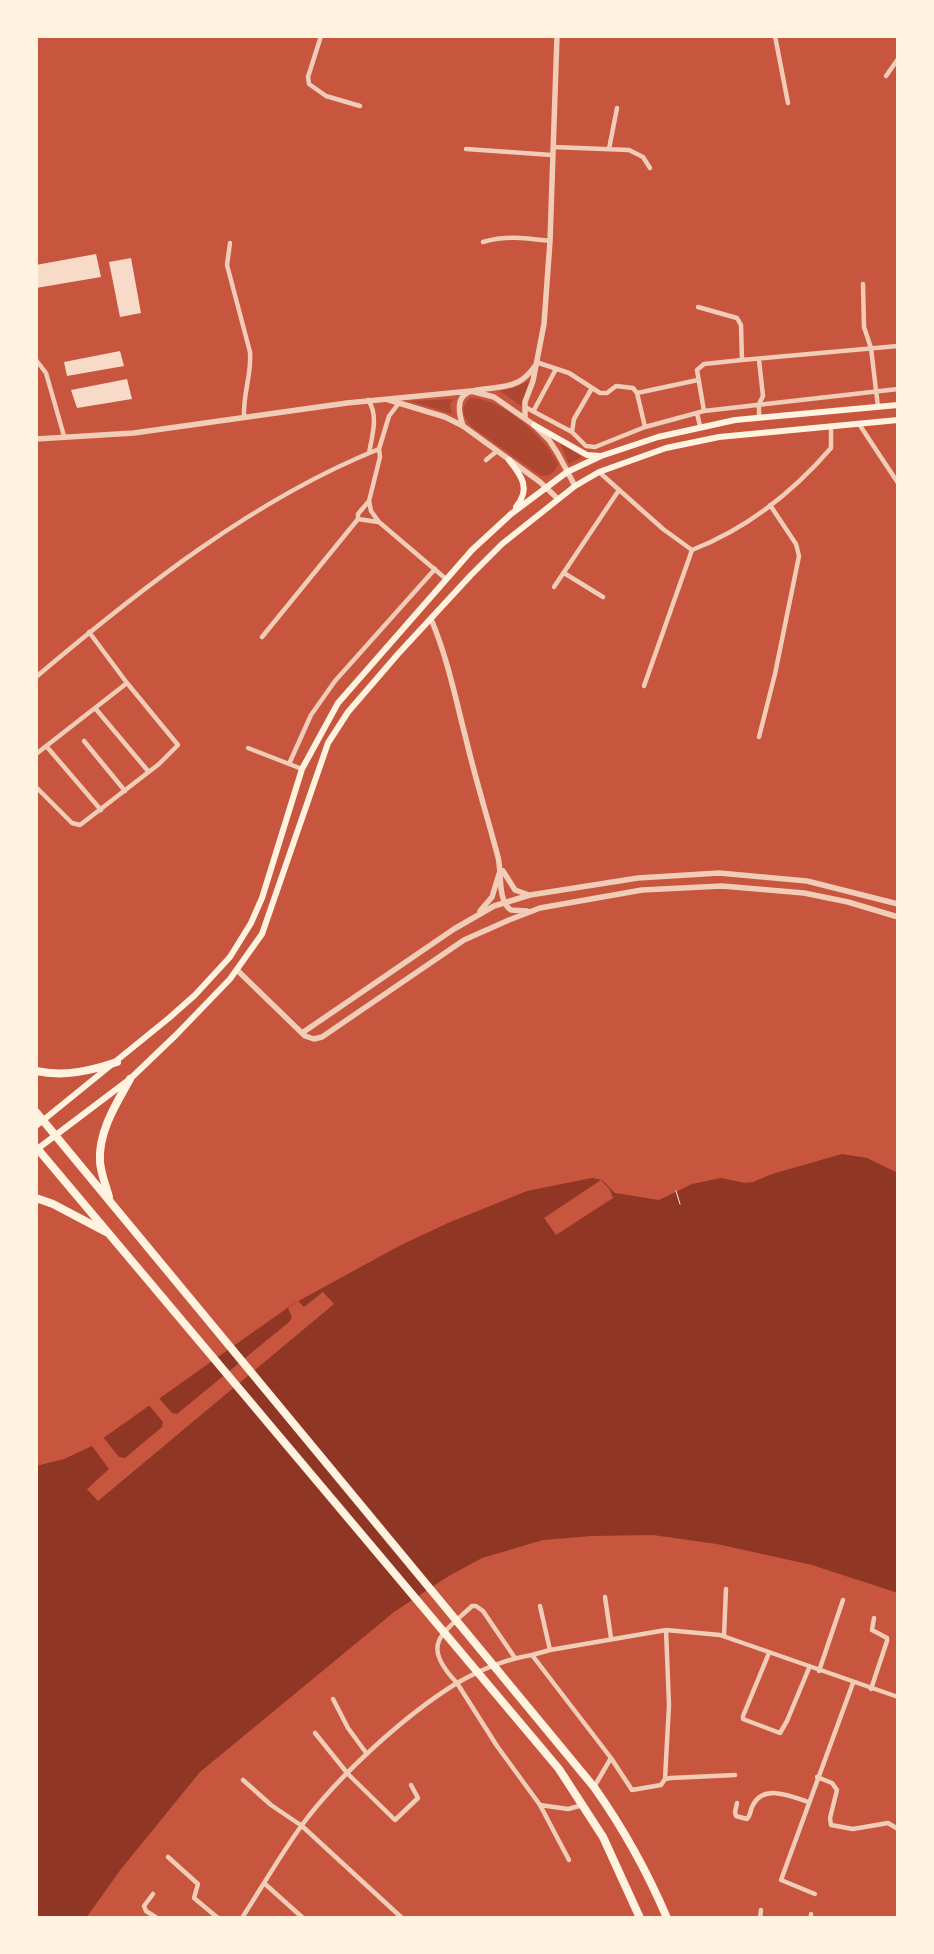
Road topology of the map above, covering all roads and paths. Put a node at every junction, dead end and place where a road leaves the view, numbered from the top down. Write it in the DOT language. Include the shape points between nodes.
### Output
graph roads {
  1 [pos="321,36"];
  2 [pos="558,36"];
  3 [pos="775,36"];
  4 [pos="898,60"];
  5 [pos="886,76"];
  6 [pos="788,103"];
  7 [pos="360,106"];
  8 [pos="617,108"];
  9 [pos="553,147"];
  10 [pos="609,149"];
  11 [pos="466,150"];
  12 [pos="552,155"];
  13 [pos="650,168"];
  14 [pos="550,241"];
  15 [pos="483,242"];
  16 [pos="230,243"];
  17 [pos="863,284"];
  18 [pos="698,307"];
  19 [pos="898,346"];
  20 [pos="871,348"];
  21 [pos="36,360"];
  22 [pos="742,360"];
  23 [pos="759,360"];
  24 [pos="536,363"];
  25 [pos="556,370"];
  26 [pos="698,380"];
  27 [pos="592,388"];
  28 [pos="898,389"];
  29 [pos="471,391"];
  30 [pos="637,393"];
  31 [pos="877,393"];
  32 [pos="385,398"];
  33 [pos="368,400"];
  34 [pos="399,403"];
  35 [pos="759,404"];
  36 [pos="898,405"];
  37 [pos="525,407"];
  38 [pos="878,407"];
  39 [pos="534,410"];
  40 [pos="704,411"];
  41 [pos="697,413"];
  42 [pos="244,417"];
  43 [pos="525,417"];
  44 [pos="759,417"];
  45 [pos="898,420"];
  46 [pos="859,424"];
  47 [pos="534,425"];
  48 [pos="463,426"];
  49 [pos="700,426"];
  50 [pos="832,426"];
  51 [pos="645,427"];
  52 [pos="638,430"];
  53 [pos="572,432"];
  54 [pos="64,436"];
  55 [pos="36,439"];
  56 [pos="643,442"];
  57 [pos="379,449"];
  58 [pos="497,451"];
  59 [pos="369,453"];
  60 [pos="601,456"];
  61 [pos="486,460"];
  62 [pos="509,460"];
  63 [pos="567,472"];
  64 [pos="599,472"];
  65 [pos="898,483"];
  66 [pos="575,486"];
  67 [pos="547,488"];
  68 [pos="619,490"];
  69 [pos="558,499"];
  70 [pos="369,501"];
  71 [pos="770,506"];
  72 [pos="511,514"];
  73 [pos="358,519"];
  74 [pos="379,522"];
  75 [pos="692,550"];
  76 [pos="436,569"];
  77 [pos="564,573"];
  78 [pos="446,579"];
  79 [pos="554,587"];
  80 [pos="603,597"];
  81 [pos="431,619"];
  82 [pos="89,632"];
  83 [pos="262,638"];
  84 [pos="36,676"];
  85 [pos="126,683"];
  86 [pos="644,686"];
  87 [pos="95,708"];
  88 [pos="759,737"];
  89 [pos="84,741"];
  90 [pos="47,747"];
  91 [pos="248,748"];
  92 [pos="36,754"];
  93 [pos="289,764"];
  94 [pos="302,769"];
  95 [pos="148,771"];
  96 [pos="36,787"];
  97 [pos="125,791"];
  98 [pos="101,810"];
  99 [pos="500,867"];
  100 [pos="530,895"];
  101 [pos="504,902"];
  102 [pos="898,904"];
  103 [pos="533,911"];
  104 [pos="476,915"];
  105 [pos="898,918"];
  106 [pos="237,970"];
  107 [pos="302,1033"];
  108 [pos="117,1062"];
  109 [pos="36,1071"];
  110 [pos="130,1079"];
  111 [pos="36,1112"];
  112 [pos="43,1121"];
  113 [pos="36,1126"];
  114 [pos="55,1135"];
  115 [pos="37,1148"];
  116 [pos="676,1192"];
  117 [pos="36,1198"];
  118 [pos="110,1200"];
  119 [pos="680,1204"];
  120 [pos="110,1234"];
  121 [pos="726,1589"];
  122 [pos="605,1597"];
  123 [pos="843,1600"];
  124 [pos="540,1606"];
  125 [pos="874,1618"];
  126 [pos="666,1630"];
  127 [pos="724,1636"];
  128 [pos="611,1638"];
  129 [pos="550,1650"];
  130 [pos="769,1652"];
  131 [pos="532,1655"];
  132 [pos="515,1658"];
  133 [pos="809,1668"];
  134 [pos="819,1671"];
  135 [pos="457,1683"];
  136 [pos="853,1683"];
  137 [pos="871,1689"];
  138 [pos="898,1697"];
  139 [pos="333,1699"];
  140 [pos="315,1733"];
  141 [pos="367,1754"];
  142 [pos="611,1758"];
  143 [pos="348,1774"];
  144 [pos="735,1775"];
  145 [pos="818,1778"];
  146 [pos="665,1779"];
  147 [pos="243,1780"];
  148 [pos="411,1785"];
  149 [pos="594,1787"];
  150 [pos="808,1802"];
  151 [pos="737,1803"];
  152 [pos="583,1804"];
  153 [pos="540,1805"];
  154 [pos="302,1826"];
  155 [pos="898,1829"];
  156 [pos="168,1857"];
  157 [pos="569,1860"];
  158 [pos="264,1883"];
  159 [pos="153,1894"];
  160 [pos="815,1894"];
  161 [pos="761,1910"];
  162 [pos="157,1918"];
  163 [pos="218,1918"];
  164 [pos="242,1918"];
  165 [pos="303,1918"];
  166 [pos="402,1918"];
  167 [pos="640,1918"];
  168 [pos="667,1918"];
  169 [pos="760,1918"];
  1 -- 7 [label="street" via="308,77 309,84 326,96"];
  2 -- 9 [label="street"];
  3 -- 6 [label="street"];
  4 -- 5 [label="street"];
  8 -- 10 [label="street"];
  9 -- 10 [label="street"];
  9 -- 12 [label="street"];
  10 -- 13 [label="street" via="629,150 643,157"];
  11 -- 12 [label="street"];
  12 -- 14 [label="street"];
  14 -- 15 [label="street" via="498,237"];
  14 -- 24 [label="street" via="544,324"];
  16 -- 42 [label="street" via="228,266 251,363 243,398"];
  17 -- 20 [label="street" via="864,328"];
  18 -- 22 [label="street" via="736,318 741,325"];
  19 -- 20 [label="street"];
  20 -- 23 [label="street"];
  20 -- 31 [label="street"];
  21 -- 54 [label="street" via="46,373"];
  22 -- 23 [label="street"];
  22 -- 26 [label="street" via="704,364 697,370"];
  23 -- 35 [label="street" via="763,396"];
  24 -- 25 [label="street"];
  24 -- 29 [label="street" via="528,376 517,383"];
  24 -- 37 [label="street"];
  25 -- 27 [label="street" via="569,372"];
  25 -- 39 [label="street"];
  26 -- 30 [label="street"];
  26 -- 40 [label="street"];
  27 -- 30 [label="street" via="607,393 616,386 633,388"];
  27 -- 53 [label="street" via="574,419"];
  28 -- 31 [label="street"];
  29 -- 32 [label="street"];
  29 -- 43 [label="street" via="494,397"];
  29 -- 48 [label="street" via="458,403"];
  30 -- 51 [label="street"];
  31 -- 35 [label="street"];
  31 -- 38 [label="street"];
  32 -- 33 [label="street"];
  32 -- 34 [label="street"];
  33 -- 42 [label="street"];
  33 -- 59 [label="street" via="374,417"];
  34 -- 48 [label="street"];
  34 -- 57 [label="street" via="389,416"];
  35 -- 40 [label="street"];
  35 -- 44 [label="street"];
  36 -- 38 [label="main road"];
  37 -- 39 [label="street"];
  37 -- 43 [label="street"];
  38 -- 44 [label="main road"];
  39 -- 53 [label="street"];
  40 -- 41 [label="street"];
  41 -- 49 [label="street"];
  41 -- 51 [label="street"];
  42 -- 54 [label="street" via="134,433"];
  43 -- 47 [label="street"];
  44 -- 49 [label="main road"];
  45 -- 46 [label="main road"];
  46 -- 50 [label="main road"];
  46 -- 65 [label="street"];
  47 -- 60 [label="main road" via="587,455"];
  47 -- 63 [label="street" via="549,440"];
  48 -- 58 [label="street"];
  49 -- 56 [label="main road"];
  50 -- 64 [label="main road" via="719,437 666,448"];
  50 -- 71 [label="street" via="831,448 787,494"];
  51 -- 52 [label="street"];
  52 -- 53 [label="street" via="595,446 586,446"];
  52 -- 56 [label="street"];
  54 -- 55 [label="street"];
  56 -- 60 [label="main road"];
  57 -- 59 [label="street"];
  57 -- 70 [label="street"];
  58 -- 61 [label="street"];
  58 -- 62 [label="street"];
  59 -- 82 [label="street" via="235,523"];
  60 -- 63 [label="main road"];
  62 -- 67 [label="street"];
  62 -- 72 [label="main road" via="522,477 525,488"];
  63 -- 66 [label="street"];
  63 -- 67 [label="main road"];
  64 -- 66 [label="main road"];
  64 -- 68 [label="street"];
  66 -- 69 [label="main road"];
  67 -- 69 [label="street"];
  67 -- 72 [label="main road"];
  68 -- 75 [label="street"];
  68 -- 77 [label="street"];
  69 -- 81 [label="main road" via="502,544"];
  70 -- 73 [label="street" via="358,514"];
  70 -- 74 [label="street"];
  71 -- 75 [label="street" via="712,542"];
  71 -- 88 [label="street" via="796,544 799,556"];
  72 -- 78 [label="main road"];
  73 -- 74 [label="street"];
  73 -- 83 [label="street"];
  74 -- 76 [label="street"];
  75 -- 86 [label="street"];
  76 -- 78 [label="street"];
  76 -- 93 [label="street" via="335,681 311,715"];
  77 -- 79 [label="street"];
  77 -- 80 [label="street"];
  78 -- 94 [label="main road" via="338,703"];
  81 -- 99 [label="street" via="449,667"];
  81 -- 106 [label="main road" via="348,712 328,743 265,927"];
  82 -- 84 [label="street"];
  82 -- 85 [label="street"];
  85 -- 87 [label="street"];
  85 -- 95 [label="street" via="178,745"];
  87 -- 90 [label="street"];
  87 -- 95 [label="street"];
  89 -- 97 [label="street"];
  90 -- 92 [label="street"];
  90 -- 98 [label="street"];
  91 -- 93 [label="street"];
  93 -- 94 [label="street"];
  94 -- 108 [label="main road" via="262,898 243,938 222,967 195,995"];
  95 -- 97 [label="street"];
  96 -- 98 [label="street" via="72,823 80,825"];
  97 -- 98 [label="street"];
  99 -- 100 [label="street" via="514,890"];
  99 -- 101 [label="street"];
  99 -- 104 [label="street" via="492,897"];
  100 -- 101 [label="street"];
  100 -- 102 [label="street" via="638,878 719,873 807,881"];
  101 -- 103 [label="street" via="511,910"];
  101 -- 104 [label="street"];
  103 -- 105 [label="street" via="642,890 722,886 804,893 848,902"];
  103 -- 107 [label="street" via="464,940 322,1037 314,1039"];
  104 -- 107 [label="street"];
  106 -- 107 [label="street"];
  106 -- 110 [label="main road"];
  108 -- 109 [label="highway" via="98,1069 64,1074"];
  108 -- 112 [label="main road"];
  110 -- 114 [label="main road"];
  110 -- 118 [label="highway" via="106,1125 101,1145 100,1164"];
  111 -- 112 [label="highway"];
  112 -- 113 [label="main road"];
  112 -- 114 [label="highway"];
  114 -- 115 [label="main road"];
  114 -- 118 [label="highway"];
  115 -- 120 [label="highway"];
  116 -- 119 [label="path"];
  117 -- 120 [label="highway"];
  118 -- 149 [label="highway"];
  120 -- 152 [label="highway" via="558,1769"];
  121 -- 127 [label="street"];
  122 -- 128 [label="street"];
  123 -- 134 [label="street"];
  124 -- 129 [label="street"];
  125 -- 137 [label="street" via="872,1630 887,1641"];
  126 -- 127 [label="street"];
  126 -- 128 [label="street"];
  126 -- 146 [label="street" via="669,1705"];
  127 -- 130 [label="street"];
  128 -- 129 [label="street"];
  129 -- 131 [label="street"];
  130 -- 133 [label="street"];
  130 -- 133 [label="street" via="743,1716 756,1726 780,1733"];
  131 -- 132 [label="street"];
  131 -- 142 [label="street"];
  132 -- 135 [label="street"];
  132 -- 135 [label="street" via="482,1611 472,1606 438,1637 436,1648 439,1656"];
  133 -- 134 [label="street"];
  134 -- 136 [label="street"];
  135 -- 141 [label="street" via="422,1707"];
  135 -- 153 [label="street" via="496,1746"];
  136 -- 137 [label="street"];
  136 -- 145 [label="street"];
  137 -- 138 [label="street"];
  139 -- 141 [label="street"];
  140 -- 143 [label="street"];
  141 -- 143 [label="street"];
  142 -- 146 [label="street" via="632,1790 661,1784"];
  142 -- 149 [label="street"];
  143 -- 148 [label="street" via="395,1820 418,1798"];
  143 -- 154 [label="street"];
  144 -- 146 [label="street"];
  145 -- 150 [label="street"];
  145 -- 155 [label="street" via="832,1783 836,1790 831,1825 852,1829 888,1823"];
  147 -- 154 [label="street"];
  149 -- 168 [label="highway" via="648,1873"];
  150 -- 151 [label="street" via="782,1793 764,1794 753,1805 746,1820 736,1816"];
  150 -- 160 [label="street" via="781,1880"];
  152 -- 153 [label="street" via="568,1810"];
  152 -- 167 [label="highway" via="603,1837"];
  153 -- 157 [label="street"];
  154 -- 158 [label="street"];
  154 -- 166 [label="street"];
  156 -- 163 [label="street" via="198,1884 194,1898"];
  158 -- 164 [label="street"];
  158 -- 165 [label="street"];
  159 -- 162 [label="street" via="144,1906"];
  161 -- 169 [label="street"];
}
